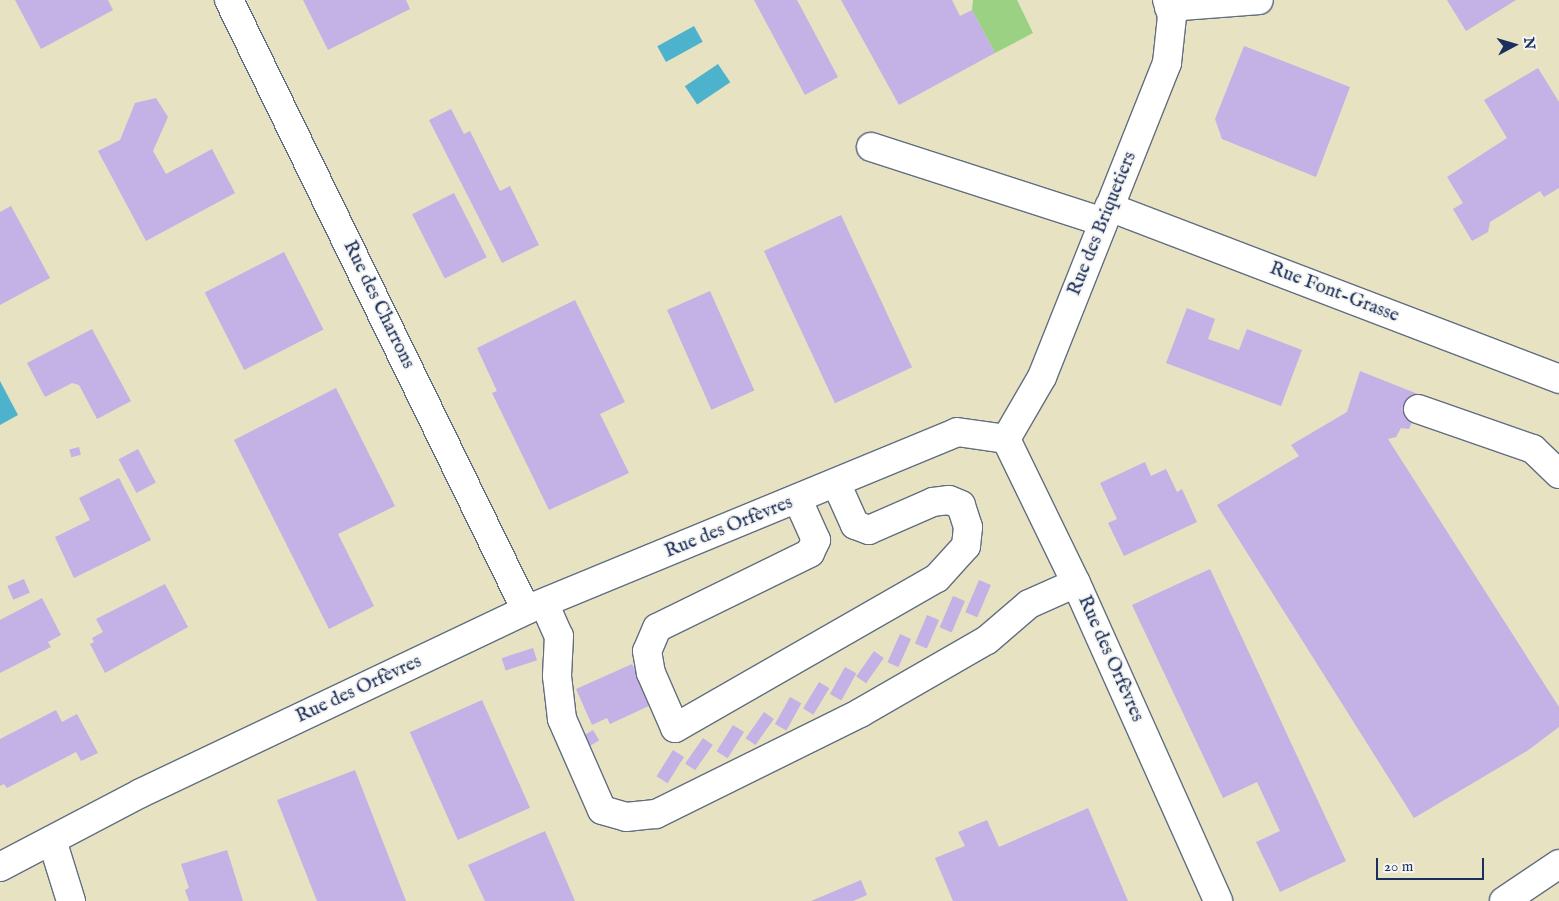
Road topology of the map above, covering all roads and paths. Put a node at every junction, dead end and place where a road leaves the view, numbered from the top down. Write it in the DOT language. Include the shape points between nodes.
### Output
graph roads {
  1 [pos="230,0"];
  2 [pos="1259,0"];
  3 [pos="1168,4"];
  4 [pos="871,147"];
  5 [pos="1106,215"];
  6 [pos="1559,379"];
  7 [pos="1418,409"];
  8 [pos="1006,439"];
  9 [pos="1559,474"];
  10 [pos="836,482"];
  11 [pos="798,500"];
  12 [pos="1076,583"];
  13 [pos="535,607"];
  14 [pos="52,840"];
  15 [pos="1559,864"];
  16 [pos="0,867"];
  17 [pos="72,901"];
  18 [pos="1218,901"];
  19 [pos="1504,901"];
  1 -- 13 [label="street, Rue des Charrons"];
  2 -- 3 [label="street"];
  3 -- 5 [label="street, Rue des Briquetiers" via="1172,16 1166,62"];
  4 -- 5 [label="street, Rue Font-Grasse"];
  5 -- 6 [label="street, Rue Font-Grasse"];
  5 -- 8 [label="street, Rue des Briquetiers" via="1042,377"];
  7 -- 9 [label="street" via="1533,449"];
  8 -- 10 [label="street, Rue des Orfèvres" via="957,432"];
  8 -- 12 [label="street, Rue des Orfèvres"];
  10 -- 11 [label="street, Rue des Orfèvres"];
  10 -- 11 [label="street" via="855,525 869,530 933,502 949,500 961,505 968,526 966,546 937,578 675,728 651,673 647,651 657,628 810,553 816,540"];
  11 -- 13 [label="street, Rue des Orfèvres"];
  12 -- 13 [label="street, Rue des Charrons" via="1029,604 987,640 860,713 656,814 626,817 602,810 562,719 557,676 559,636"];
  12 -- 18 [label="street, Rue des Orfèvres"];
  13 -- 14 [label="street, Rue des Orfèvres" via="141,793"];
  14 -- 16 [label="street, Rue des Orfèvres"];
  14 -- 17 [label="street"];
  15 -- 19 [label="street"];
}
